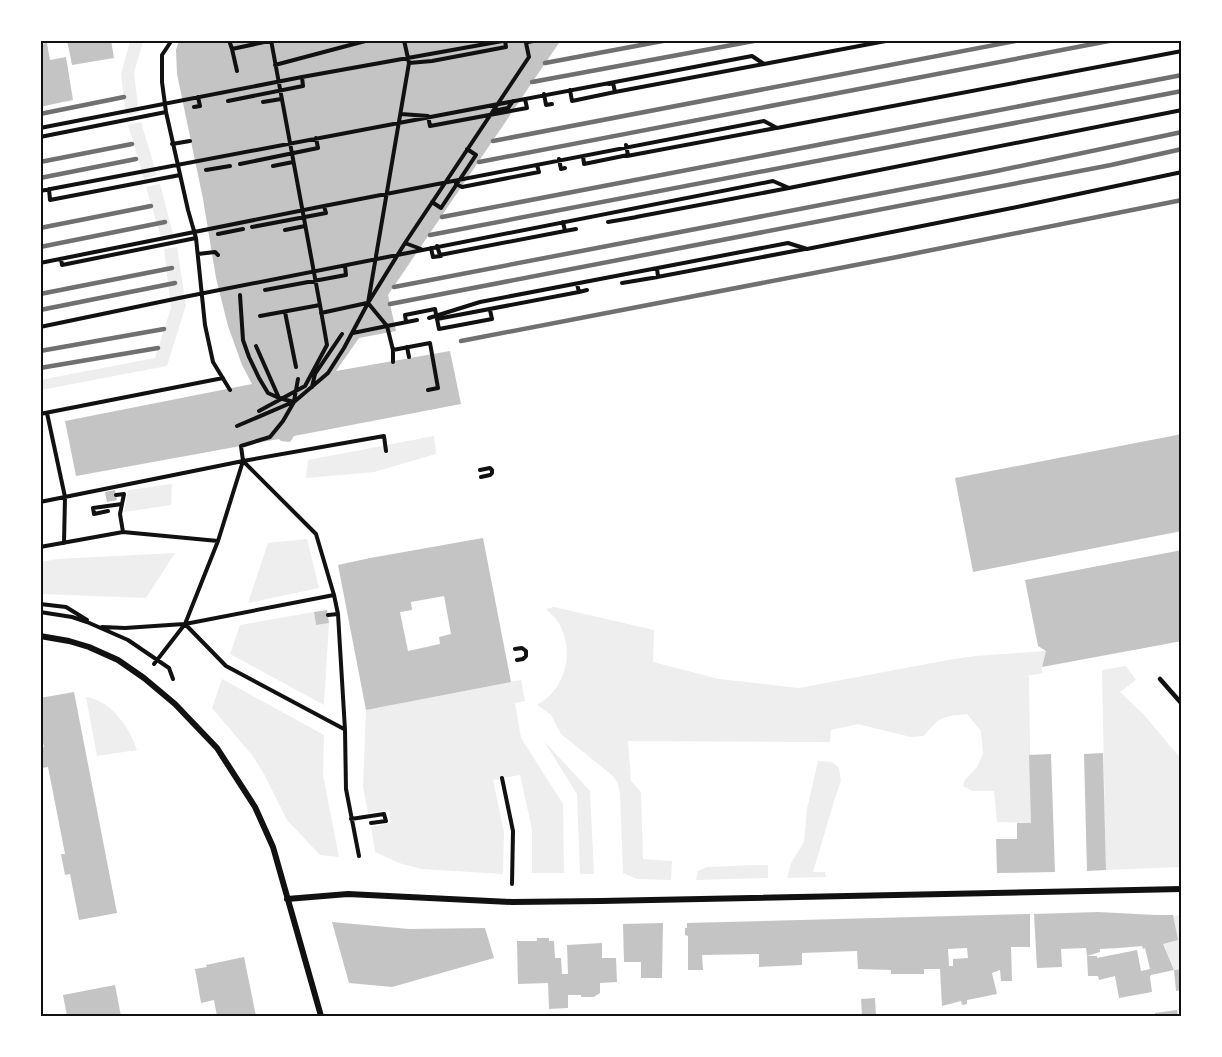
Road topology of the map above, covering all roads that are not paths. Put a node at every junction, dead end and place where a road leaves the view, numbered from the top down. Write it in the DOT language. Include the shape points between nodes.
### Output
graph roads {
  1 [pos="40,636"];
  2 [pos="1160,679"];
  3 [pos="1182,704"];
  4 [pos="1182,889"];
  5 [pos="287,899"];
  6 [pos="321,1017"];
  1 -- 5 [label="street" via="89,647 118,660 182,711 217,748 255,807 273,847"];
  2 -- 3 [label="lane"];
  4 -- 5 [label="street" via="512,902 348,894"];
  5 -- 6 [label="street"];
}
